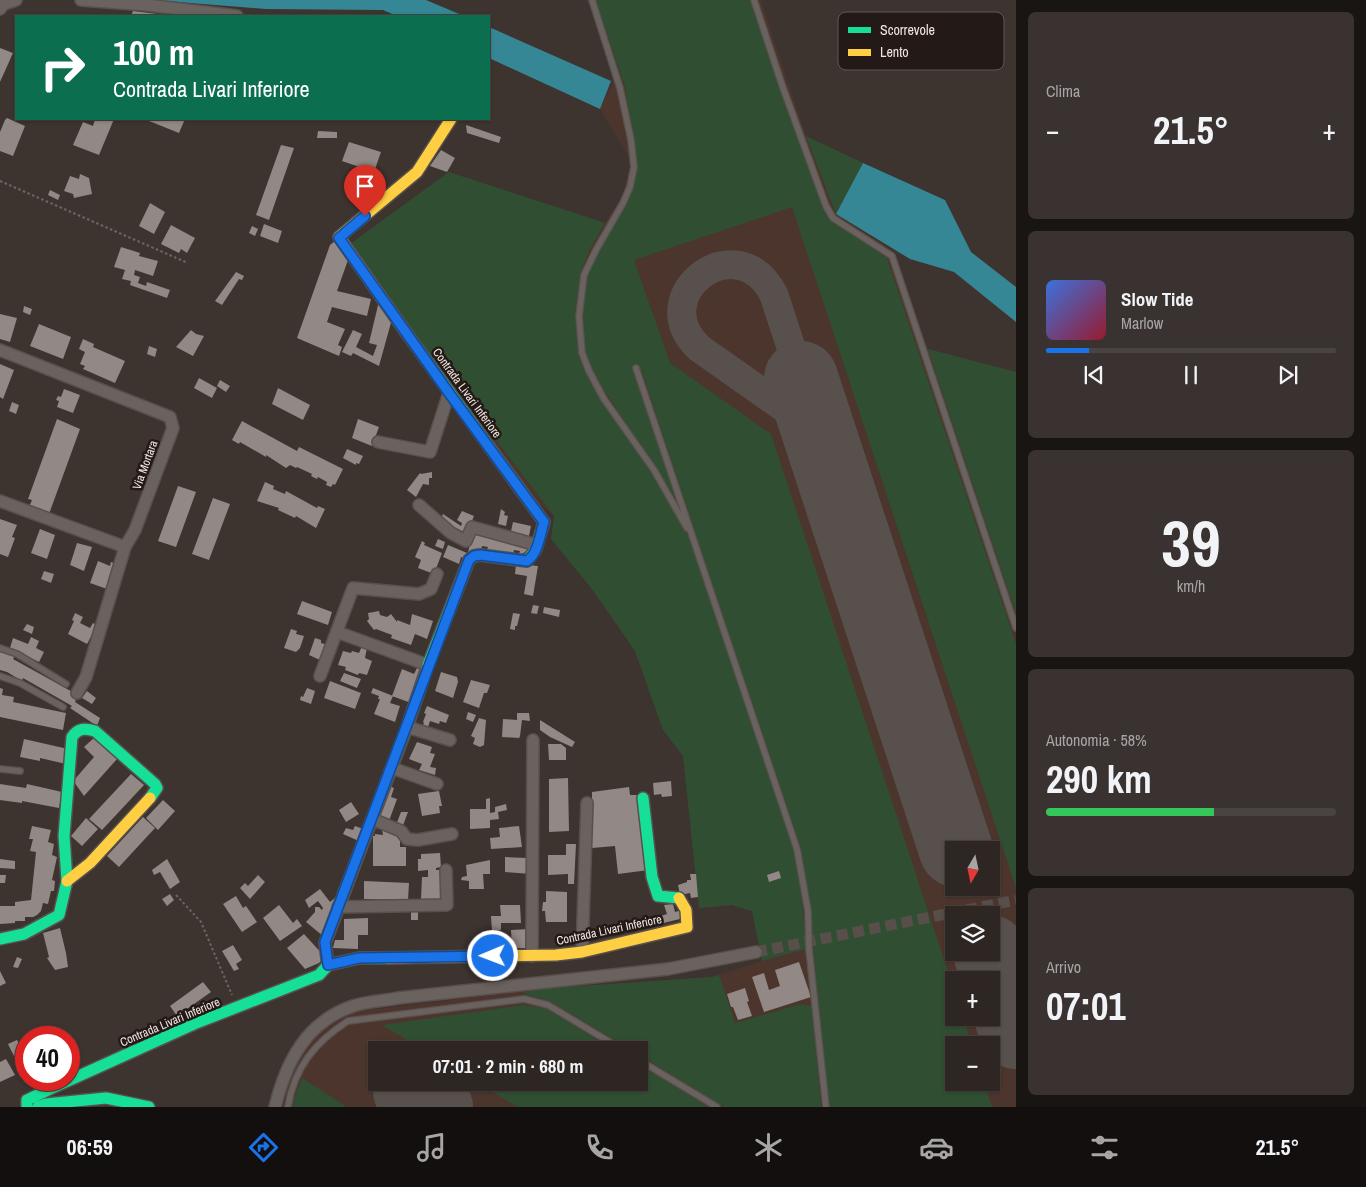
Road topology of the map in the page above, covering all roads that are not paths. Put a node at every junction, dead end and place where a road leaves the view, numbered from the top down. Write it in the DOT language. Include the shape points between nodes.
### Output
graph roads {
  1 [pos="16,0"];
  2 [pos="81,0"];
  3 [pos="592,0"];
  4 [pos="754,0"];
  5 [pos="0,9"];
  6 [pos="229,15"];
  7 [pos="450,120"];
  8 [pos="0,350"];
  9 [pos="636,368"];
  10 [pos="449,393"];
  11 [pos="378,442"];
  12 [pos="0,501"];
  13 [pos="419,505"];
  14 [pos="694,541"];
  15 [pos="537,545"];
  16 [pos="124,547"];
  17 [pos="437,574"];
  18 [pos="1016,628"];
  19 [pos="337,632"];
  20 [pos="0,648"];
  21 [pos="428,665"];
  22 [pos="0,676"];
  23 [pos="320,676"];
  24 [pos="66,684"];
  25 [pos="78,693"];
  26 [pos="63,707"];
  27 [pos="407,727"];
  28 [pos="450,740"];
  29 [pos="533,740"];
  30 [pos="392,768"];
  31 [pos="0,769"];
  32 [pos="20,771"];
  33 [pos="437,784"];
  34 [pos="644,798"];
  35 [pos="587,803"];
  36 [pos="372,819"];
  37 [pos="452,834"];
  38 [pos="446,870"];
  39 [pos="68,881"];
  40 [pos="338,907"];
  41 [pos="0,939"];
  42 [pos="582,952"];
  43 [pos="756,952"];
  44 [pos="532,956"];
  45 [pos="328,965"];
  46 [pos="608,1041"];
  47 [pos="648,1065"];
  48 [pos="27,1107"];
  49 [pos="38,1107"];
  50 [pos="149,1107"];
  51 [pos="275,1107"];
  52 [pos="288,1107"];
  53 [pos="717,1107"];
  54 [pos="826,1107"];
  1 -- 5 [label="street"];
  2 -- 6 [label="street"];
  3 -- 14 [label="lane" via="620,88 634,167 623,203 584,275 579,316 582,353 604,399 654,470"];
  4 -- 18 [label="lane" via="826,206 834,218 892,256"];
  7 -- 10 [label="main road, Contrada Livari Inferiore" via="417,172 339,238"];
  8 -- 16 [label="street, Via Mortara" via="170,417 173,428 135,530"];
  9 -- 14 [label="lane"];
  10 -- 11 [label="street" via="430,452"];
  10 -- 15 [label="main road, Contrada Livari Inferiore" via="544,522"];
  12 -- 16 [label="street"];
  13 -- 15 [label="street" via="451,533 466,541 472,527"];
  14 -- 54 [label="lane" via="797,849 808,911"];
  15 -- 21 [label="main road" via="527,561 480,555 469,560"];
  16 -- 25 [label="street, Via Mortara" via="86,677"];
  17 -- 19 [label="street" via="431,589 419,594 353,588"];
  19 -- 21 [label="street"];
  19 -- 23 [label="street"];
  20 -- 24 [label="lane" via="17,654"];
  21 -- 27 [label="street"];
  22 -- 26 [label="lane" via="20,683"];
  27 -- 28 [label="street"];
  27 -- 30 [label="street"];
  29 -- 44 [label="street"];
  30 -- 33 [label="street"];
  30 -- 36 [label="street"];
  31 -- 32 [label="lane"];
  34 -- 42 [label="main road, Contrada Livari Inferiore" via="652,877 658,896 678,897 686,910 687,927"];
  35 -- 42 [label="street"];
  36 -- 37 [label="street" via="400,831 407,839"];
  36 -- 40 [label="street"];
  38 -- 40 [label="street" via="447,905"];
  39 -- 39 [label="main road" via="64,836 72,737 84,728 95,730 157,788 90,863"];
  39 -- 41 [label="main road" via="59,915 16,938"];
  40 -- 45 [label="street" via="325,942"];
  42 -- 44 [label="main road, Contrada Livari Inferiore"];
  43 -- 51 [label="street" via="668,969 408,997 354,1006 330,1016 292,1057"];
  44 -- 45 [label="main road, Contrada Livari Inferiore" via="359,958"];
  45 -- 48 [label="main road, Contrada Livari Inferiore" via="319,975 194,1024 27,1100"];
  46 -- 52 [label="lane" via="548,1005 524,999 348,1020 314,1049 298,1071"];
  47 -- 53 [label="lane"];
  49 -- 50 [label="main road" via="106,1098"];
}
